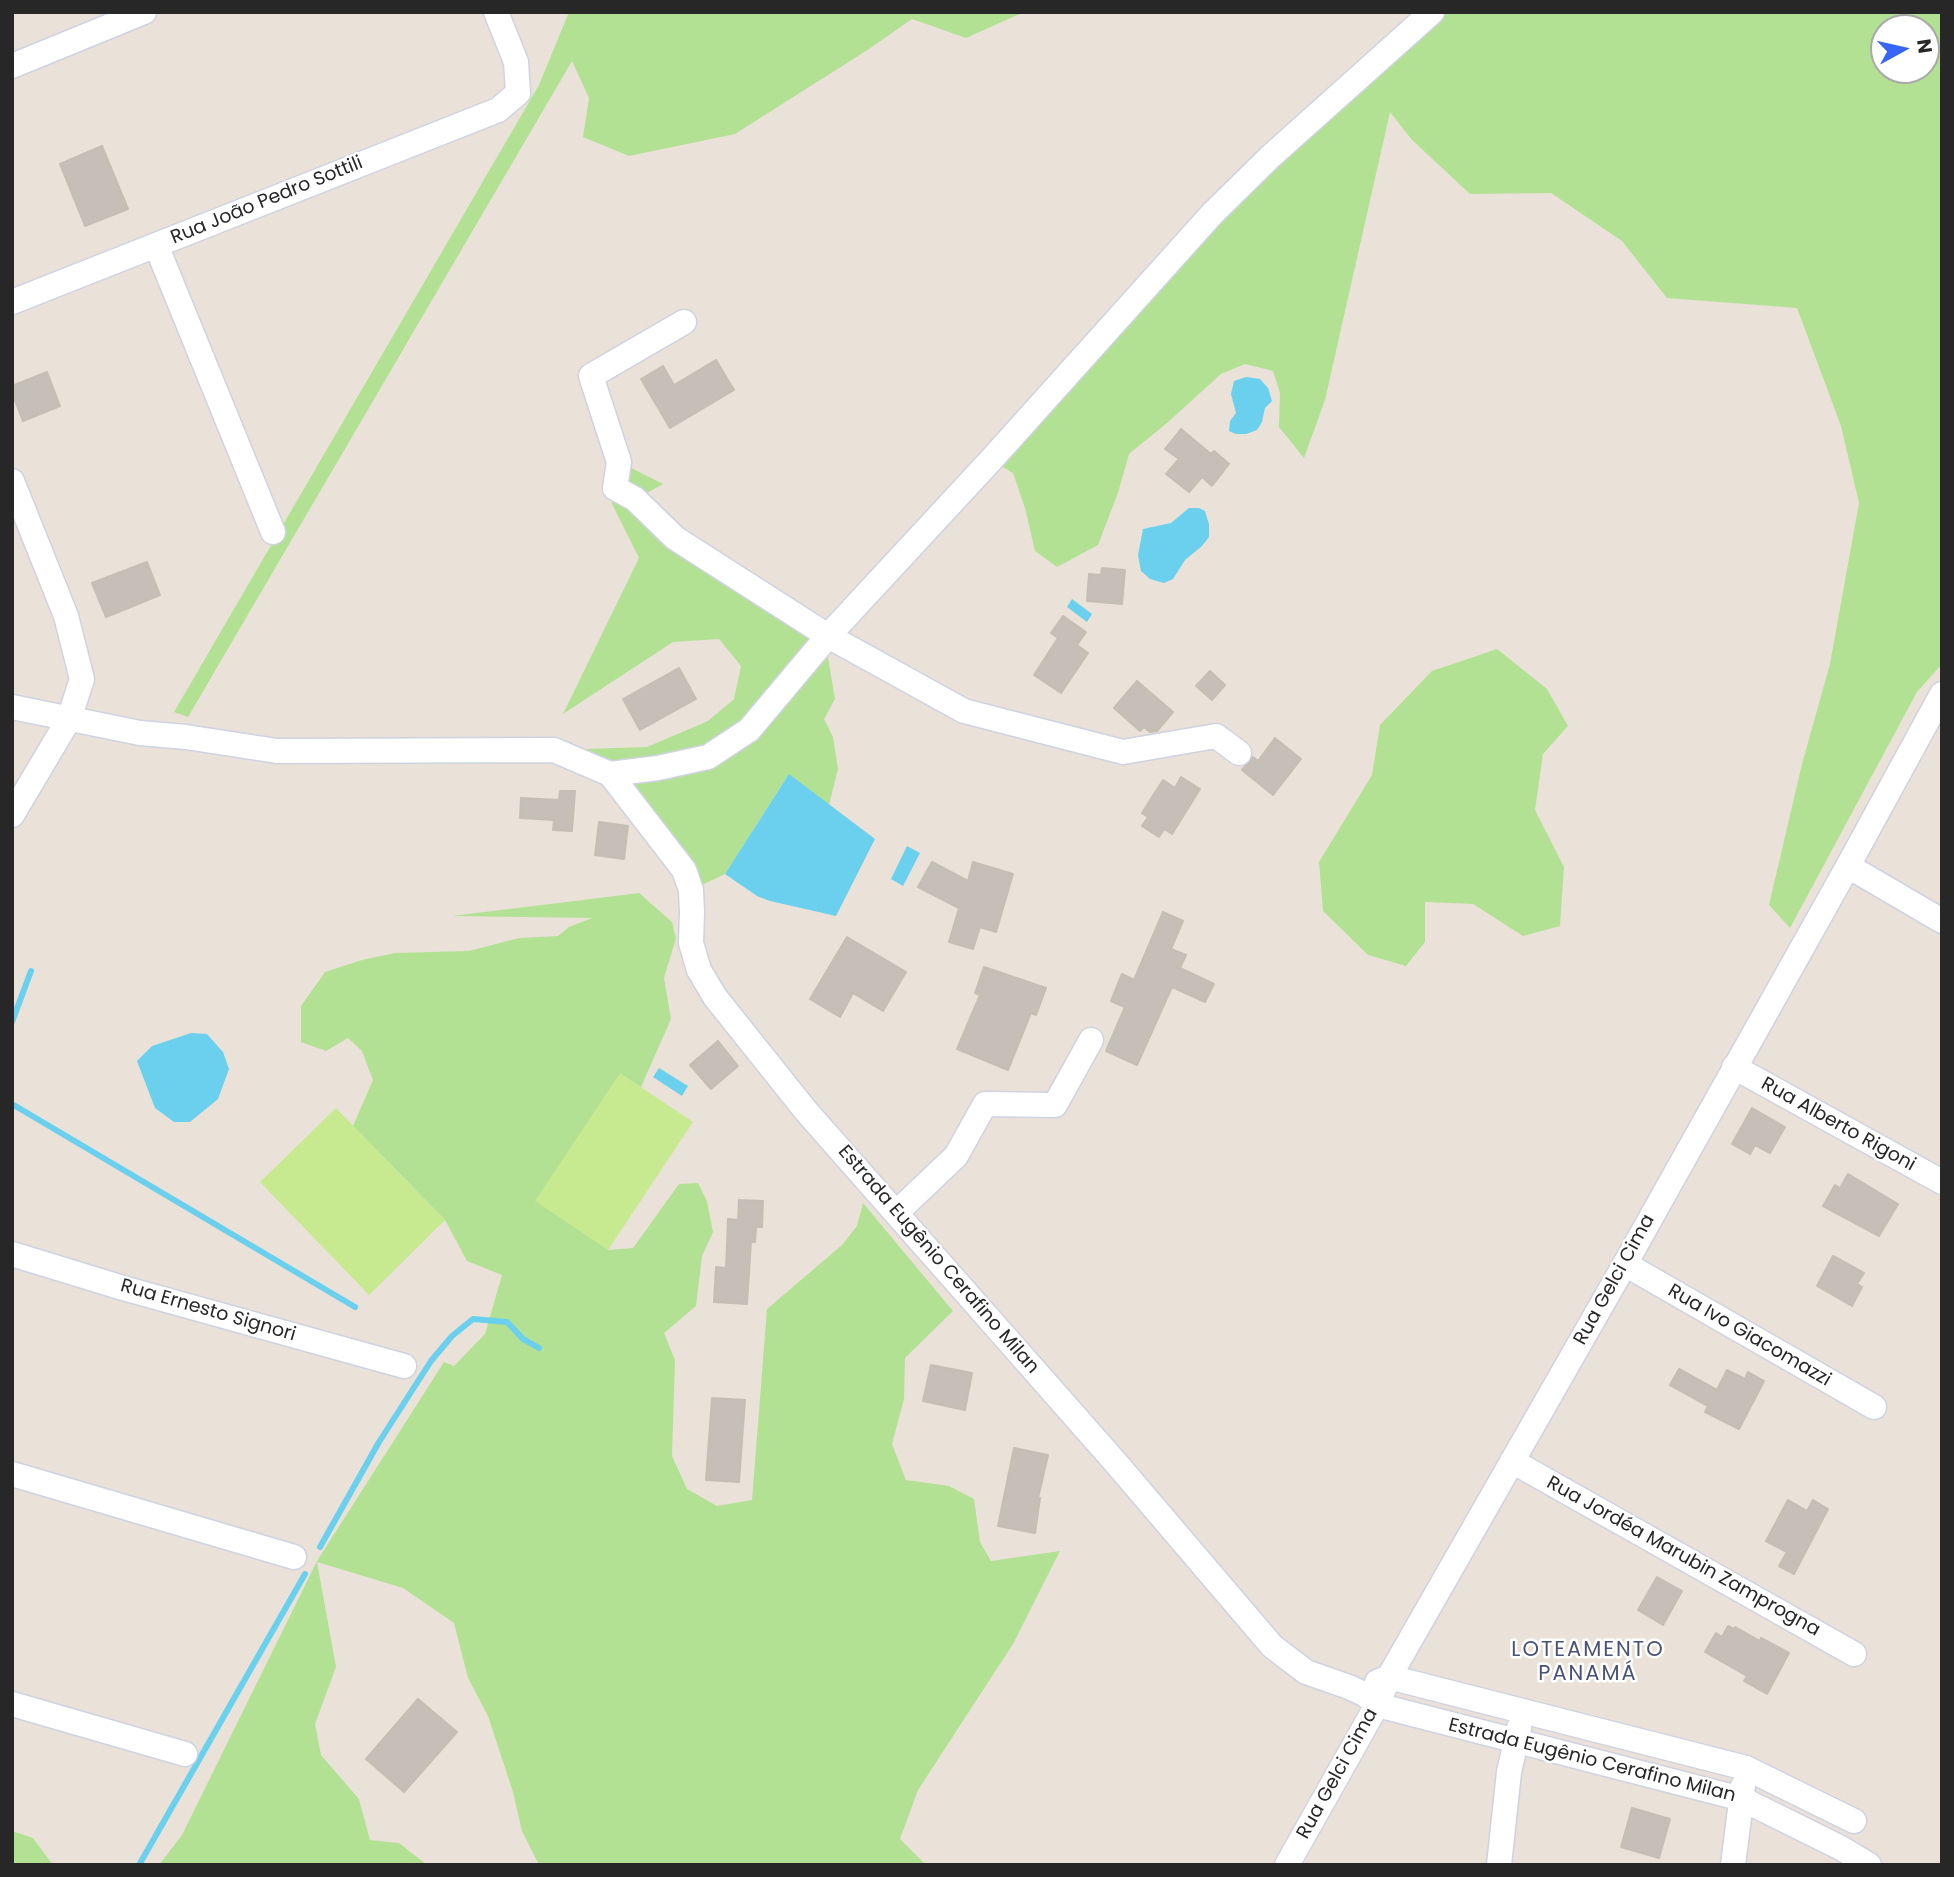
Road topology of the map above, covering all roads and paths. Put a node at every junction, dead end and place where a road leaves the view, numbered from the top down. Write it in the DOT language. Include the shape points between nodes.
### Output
graph roads {
  1 [pos="144,12"];
  2 [pos="496,12"];
  3 [pos="1432,12"];
  4 [pos="12,66"];
  5 [pos="156,245"];
  6 [pos="12,302"];
  7 [pos="684,322"];
  8 [pos="12,481"];
  9 [pos="273,532"];
  10 [pos="828,636"];
  11 [pos="1942,694"];
  12 [pos="12,707"];
  13 [pos="69,719"];
  14 [pos="1239,753"];
  15 [pos="610,774"];
  16 [pos="12,815"];
  17 [pos="1848,866"];
  18 [pos="1942,920"];
  19 [pos="1091,1040"];
  20 [pos="1734,1067"];
  21 [pos="1942,1182"];
  22 [pos="897,1212"];
  23 [pos="12,1254"];
  24 [pos="1625,1264"];
  25 [pos="404,1366"];
  26 [pos="1874,1407"];
  27 [pos="1512,1461"];
  28 [pos="12,1474"];
  29 [pos="293,1557"];
  30 [pos="1854,1654"];
  31 [pos="1389,1677"];
  32 [pos="1349,1687"];
  33 [pos="12,1704"];
  34 [pos="1377,1705"];
  35 [pos="1522,1710"];
  36 [pos="1516,1743"];
  37 [pos="185,1754"];
  38 [pos="1746,1768"];
  39 [pos="1742,1799"];
  40 [pos="1854,1821"];
  41 [pos="1287,1865"];
  42 [pos="1499,1865"];
  43 [pos="1733,1865"];
  44 [pos="1869,1865"];
  1 -- 4 [label="street"];
  2 -- 5 [label="street, Rua João Pedro Sottili" via="516,62 517,93 498,110"];
  3 -- 10 [label="street" via="1212,214"];
  5 -- 6 [label="street, Rua João Pedro Sottili"];
  5 -- 9 [label="street"];
  7 -- 10 [label="street" via="591,376 619,462 615,488 635,499 675,538"];
  8 -- 13 [label="street" via="66,617 82,679"];
  10 -- 14 [label="street" via="964,711 1123,752 1216,736"];
  10 -- 15 [label="street" via="749,730 708,757"];
  11 -- 17 [label="street, Rua Gelci Cima"];
  12 -- 13 [label="street"];
  13 -- 15 [label="street" via="277,751 554,750"];
  13 -- 16 [label="street"];
  15 -- 22 [label="street, Estrada Eugênio Cerafino Milan" via="684,870 691,890 691,943 699,970 715,997 806,1111"];
  17 -- 18 [label="street"];
  17 -- 20 [label="street, Rua Gelci Cima"];
  19 -- 22 [label="street" via="1055,1105 985,1104 956,1156"];
  20 -- 21 [label="street, Rua Alberto Rigoni"];
  20 -- 24 [label="street, Rua Gelci Cima"];
  22 -- 32 [label="street, Estrada Eugênio Cerafino Milan" via="1272,1646 1306,1672"];
  23 -- 25 [label="street, Rua Ernesto Signori"];
  24 -- 26 [label="street, Rua Ivo Giacomazzi"];
  24 -- 27 [label="street, Rua Gelci Cima"];
  27 -- 30 [label="street, Rua Jordéa Marubin Zamprogna"];
  27 -- 31 [label="street, Rua Gelci Cima"];
  28 -- 29 [label="street"];
  31 -- 32 [label="street, Estrada Eugênio Cerafino Milan"];
  31 -- 34 [label="street, Rua Gelci Cima"];
  31 -- 35 [label="street, Estrada Eugênio Cerafino Milan"];
  32 -- 34 [label="street, Estrada Eugênio Cerafino Milan"];
  33 -- 37 [label="street"];
  34 -- 36 [label="street, Estrada Eugênio Cerafino Milan"];
  34 -- 41 [label="street, Rua Gelci Cima"];
  35 -- 36 [label="street"];
  35 -- 38 [label="street, Estrada Eugênio Cerafino Milan"];
  36 -- 39 [label="street, Estrada Eugênio Cerafino Milan"];
  36 -- 42 [label="street"];
  38 -- 39 [label="street"];
  38 -- 40 [label="street, Estrada Eugênio Cerafino Milan"];
  39 -- 43 [label="street"];
  39 -- 44 [label="street, Estrada Eugênio Cerafino Milan"];
}
